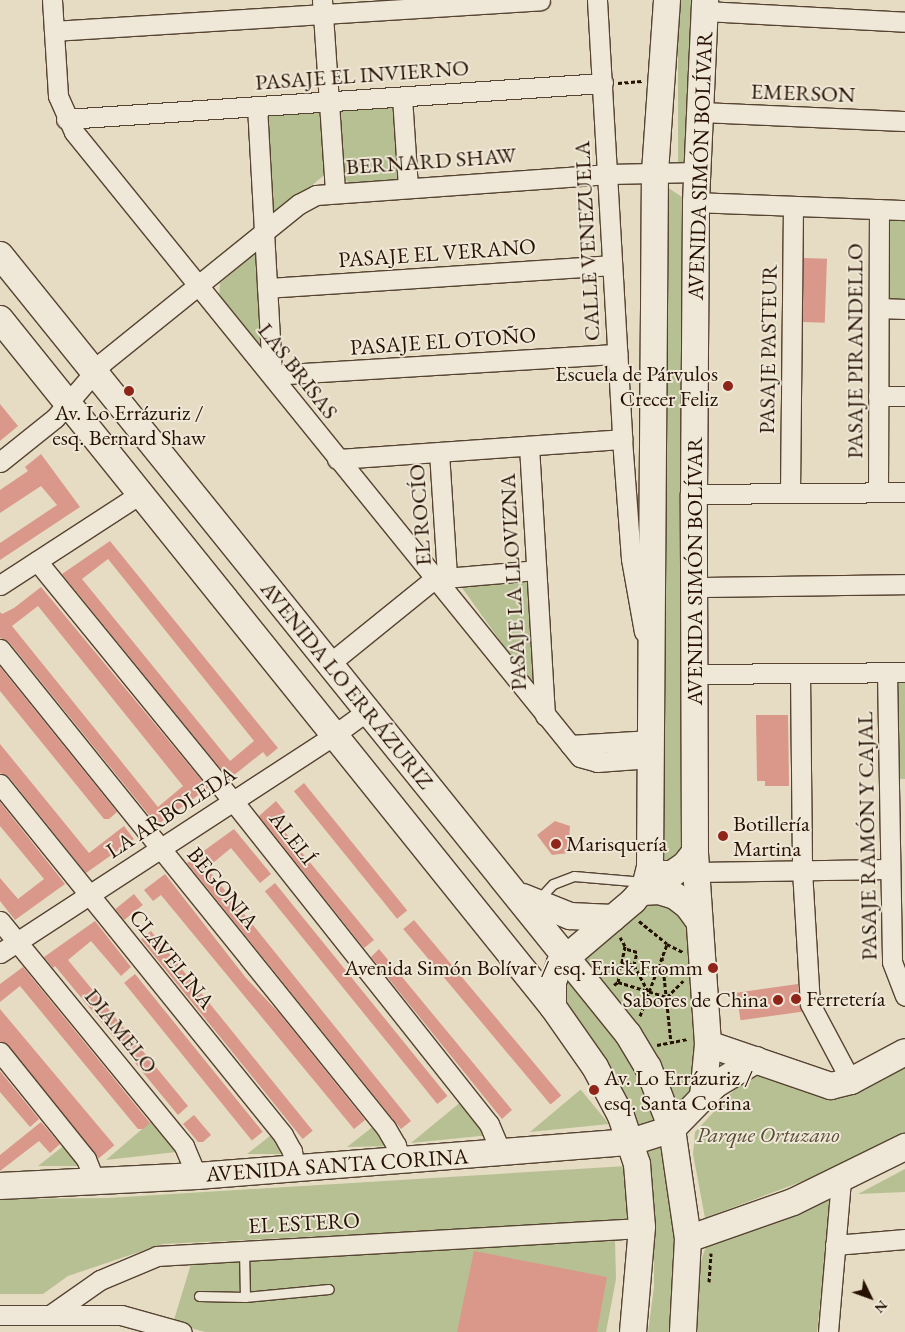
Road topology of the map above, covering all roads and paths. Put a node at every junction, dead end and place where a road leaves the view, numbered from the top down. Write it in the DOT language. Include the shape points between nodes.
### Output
graph roads {
  1 [pos="52,0"];
  2 [pos="540,0"];
  3 [pos="597,0"];
  4 [pos="667,0"];
  5 [pos="705,6"];
  6 [pos="323,7"];
  7 [pos="905,22"];
  8 [pos="54,31"];
  9 [pos="661,80"];
  10 [pos="603,84"];
  11 [pos="402,97"];
  12 [pos="329,101"];
  13 [pos="257,106"];
  14 [pos="699,112"];
  15 [pos="66,119"];
  16 [pos="905,121"];
  17 [pos="655,172"];
  18 [pos="697,172"];
  19 [pos="609,174"];
  20 [pos="408,187"];
  21 [pos="335,192"];
  22 [pos="696,202"];
  23 [pos="793,206"];
  24 [pos="879,209"];
  25 [pos="905,210"];
  26 [pos="264,232"];
  27 [pos="0,254"];
  28 [pos="611,265"];
  29 [pos="199,286"];
  30 [pos="267,288"];
  31 [pos="879,308"];
  32 [pos="905,309"];
  33 [pos="0,319"];
  34 [pos="617,354"];
  35 [pos="95,372"];
  36 [pos="272,375"];
  37 [pos="878,396"];
  38 [pos="905,396"];
  39 [pos="68,403"];
  40 [pos="622,439"];
  41 [pos="529,446"];
  42 [pos="439,452"];
  43 [pos="336,459"];
  44 [pos="0,462"];
  45 [pos="878,492"];
  46 [pos="905,492"];
  47 [pos="790,493"];
  48 [pos="140,494"];
  49 [pos="694,494"];
  50 [pos="36,561"];
  51 [pos="536,570"];
  52 [pos="441,578"];
  53 [pos="905,584"];
  54 [pos="0,585"];
  55 [pos="695,587"];
  56 [pos="0,649"];
  57 [pos="651,658"];
  58 [pos="330,664"];
  59 [pos="896,672"];
  60 [pos="696,674"];
  61 [pos="800,674"];
  62 [pos="367,710"];
  63 [pos="545,716"];
  64 [pos="334,735"];
  65 [pos="651,749"];
  66 [pos="897,781"];
  67 [pos="0,784"];
  68 [pos="233,801"];
  69 [pos="160,848"];
  70 [pos="695,862"];
  71 [pos="889,869"];
  72 [pos="802,870"];
  73 [pos="646,880"];
  74 [pos="88,894"];
  75 [pos="526,899"];
  76 [pos="698,920"];
  77 [pos="0,921"];
  78 [pos="620,921"];
  79 [pos="17,942"];
  80 [pos="898,942"];
  81 [pos="667,944"];
  82 [pos="624,948"];
  83 [pos="0,953"];
  84 [pos="567,956"];
  85 [pos="662,956"];
  86 [pos="690,956"];
  87 [pos="621,962"];
  88 [pos="634,965"];
  89 [pos="685,980"];
  90 [pos="618,982"];
  91 [pos="608,990"];
  92 [pos="649,992"];
  93 [pos="905,996"];
  94 [pos="667,997"];
  95 [pos="553,1007"];
  96 [pos="639,1017"];
  97 [pos="702,1040"];
  98 [pos="672,1042"];
  99 [pos="649,1046"];
  100 [pos="0,1052"];
  101 [pos="905,1052"];
  102 [pos="756,1060"];
  103 [pos="851,1081"];
  104 [pos="703,1097"];
  105 [pos="672,1129"];
  106 [pos="905,1147"];
  107 [pos="501,1152"];
  108 [pos="634,1153"];
  109 [pos="400,1161"];
  110 [pos="295,1168"];
  111 [pos="197,1176"];
  112 [pos="841,1180"];
  113 [pos="94,1181"];
  114 [pos="0,1186"];
  115 [pos="627,1229"];
  116 [pos="688,1239"];
  117 [pos="905,1239"];
  118 [pos="835,1245"];
  119 [pos="244,1250"];
  120 [pos="329,1289"];
  121 [pos="200,1296"];
  122 [pos="245,1297"];
  123 [pos="0,1315"];
  124 [pos="50,1315"];
  125 [pos="121,1324"];
  126 [pos="182,1332"];
  127 [pos="634,1332"];
  128 [pos="684,1332"];
  129 [pos="828,1332"];
  1 -- 8 [label="street, LAS BRISAS"];
  2 -- 6 [label="street"];
  3 -- 10 [label="street, CALLE VENEZUELA"];
  4 -- 9 [label="main road, AVENIDA SIMÓN BOLÍVAR"];
  5 -- 7 [label="street"];
  5 -- 14 [label="main road, AVENIDA SIMÓN BOLÍVAR"];
  6 -- 8 [label="street"];
  6 -- 12 [label="street"];
  8 -- 15 [label="street, LAS BRISAS" via="58,96"];
  9 -- 10 [label="path"];
  9 -- 17 [label="main road, AVENIDA SIMÓN BOLÍVAR"];
  10 -- 11 [label="street, PASAJE EL INVIERNO"];
  10 -- 19 [label="street, CALLE VENEZUELA"];
  11 -- 12 [label="street, PASAJE EL INVIERNO"];
  11 -- 20 [label="street"];
  12 -- 13 [label="street, PASAJE EL INVIERNO"];
  12 -- 21 [label="street"];
  13 -- 15 [label="street, PASAJE EL INVIERNO"];
  13 -- 26 [label="street"];
  14 -- 16 [label="street, EMERSON"];
  14 -- 18 [label="main road, AVENIDA SIMÓN BOLÍVAR"];
  15 -- 29 [label="street, LAS BRISAS"];
  17 -- 18 [label="street, BERNARD SHAW"];
  17 -- 19 [label="street, BERNARD SHAW"];
  17 -- 57 [label="main road, AVENIDA SIMÓN BOLÍVAR"];
  18 -- 22 [label="main road, AVENIDA SIMÓN BOLÍVAR"];
  19 -- 20 [label="street, BERNARD SHAW"];
  19 -- 28 [label="street, CALLE VENEZUELA"];
  20 -- 21 [label="street, BERNARD SHAW"];
  21 -- 26 [label="street, BERNARD SHAW" via="307,199"];
  22 -- 23 [label="street"];
  22 -- 49 [label="main road, AVENIDA SIMÓN BOLÍVAR"];
  23 -- 24 [label="street"];
  23 -- 47 [label="street, PASAJE PASTEUR"];
  24 -- 25 [label="street"];
  24 -- 31 [label="street, PASAJE PIRANDELLO"];
  26 -- 29 [label="street, BERNARD SHAW"];
  26 -- 30 [label="street"];
  27 -- 35 [label="main road, AVENIDA LO ERRÁZURIZ"];
  28 -- 30 [label="street, PASAJE EL VERANO"];
  28 -- 34 [label="street, CALLE VENEZUELA"];
  29 -- 35 [label="street"];
  29 -- 36 [label="street, LAS BRISAS"];
  30 -- 36 [label="street"];
  31 -- 32 [label="street"];
  31 -- 37 [label="street, PASAJE PIRANDELLO"];
  33 -- 39 [label="main road, AVENIDA LO ERRÁZURIZ"];
  34 -- 36 [label="street, PASAJE EL OTOÑO"];
  34 -- 40 [label="street, CALLE VENEZUELA"];
  35 -- 39 [label="street"];
  35 -- 58 [label="main road, AVENIDA LO ERRÁZURIZ"];
  36 -- 43 [label="street, LAS BRISAS"];
  37 -- 38 [label="street"];
  37 -- 45 [label="street, PASAJE PIRANDELLO"];
  39 -- 44 [label="street" via="36,435"];
  39 -- 48 [label="main road, AVENIDA LO ERRÁZURIZ"];
  40 -- 41 [label="street"];
  40 -- 57 [label="street, CALLE VENEZUELA" via="634,578"];
  41 -- 42 [label="street"];
  41 -- 51 [label="street, PASAJE LA LLOVIZNA"];
  42 -- 43 [label="street"];
  42 -- 52 [label="street, EL ROCÍO"];
  43 -- 52 [label="street, LAS BRISAS"];
  45 -- 46 [label="street"];
  45 -- 47 [label="street"];
  47 -- 49 [label="street"];
  48 -- 50 [label="street"];
  48 -- 64 [label="main road, AVENIDA LO ERRÁZURIZ"];
  49 -- 55 [label="main road, AVENIDA SIMÓN BOLÍVAR"];
  50 -- 54 [label="street"];
  50 -- 68 [label="street, ALELÍ"];
  51 -- 52 [label="street"];
  51 -- 63 [label="street, PASAJE LA LLOVIZNA"];
  52 -- 58 [label="street"];
  52 -- 63 [label="street, LAS BRISAS"];
  53 -- 55 [label="street"];
  55 -- 60 [label="main road, AVENIDA SIMÓN BOLÍVAR"];
  56 -- 69 [label="street, BEGONIA"];
  57 -- 65 [label="main road, AVENIDA SIMÓN BOLÍVAR"];
  58 -- 62 [label="main road, AVENIDA LO ERRÁZURIZ"];
  59 -- 61 [label="street"];
  59 -- 66 [label="street, PASAJE RAMÓN Y CAJAL"];
  60 -- 61 [label="street"];
  60 -- 70 [label="main road, AVENIDA SIMÓN BOLÍVAR"];
  61 -- 72 [label="street"];
  62 -- 64 [label="street, LA ARBOLEDA"];
  62 -- 75 [label="main road, AVENIDA LO ERRÁZURIZ"];
  63 -- 65 [label="street, LAS BRISAS" via="570,745"];
  64 -- 68 [label="street, LA ARBOLEDA"];
  64 -- 95 [label="main road, AVENIDA LO ERRÁZURIZ"];
  65 -- 73 [label="main road, AVENIDA SIMÓN BOLÍVAR"];
  66 -- 71 [label="street, PASAJE RAMÓN Y CAJAL"];
  67 -- 74 [label="street, CLAVELINA"];
  68 -- 69 [label="street, LA ARBOLEDA"];
  68 -- 107 [label="street, ALELÍ" via="489,1124"];
  69 -- 74 [label="street, LA ARBOLEDA"];
  69 -- 109 [label="street, BEGONIA" via="391,1136"];
  70 -- 72 [label="street"];
  70 -- 73 [label="main road" via="672,874 659,874"];
  70 -- 76 [label="main road, AVENIDA SIMÓN BOLÍVAR"];
  71 -- 72 [label="street"];
  71 -- 80 [label="street, PASAJE RAMÓN Y CAJAL"];
  72 -- 103 [label="street" via="810,1004"];
  73 -- 75 [label="lane" via="574,876"];
  73 -- 76 [label="main road" via="659,891 675,896 688,906"];
  73 -- 78 [label="main road"];
  74 -- 79 [label="street, LA ARBOLEDA"];
  74 -- 110 [label="street, CLAVELINA" via="283,1135 292,1151"];
  75 -- 78 [label="main road" via="570,916"];
  75 -- 84 [label="main road, AVENIDA LO ERRÁZURIZ"];
  76 -- 97 [label="main road, AVENIDA SIMÓN BOLÍVAR"];
  77 -- 79 [label="street, DIAMELO"];
  78 -- 81 [label="path"];
  78 -- 82 [label="path"];
  78 -- 84 [label="main road"];
  79 -- 83 [label="street, LA ARBOLEDA"];
  79 -- 111 [label="street, DIAMELO" via="184,1146 194,1162"];
  80 -- 93 [label="street, PASAJE RAMÓN Y CAJAL" via="894,971"];
  81 -- 85 [label="path"];
  81 -- 86 [label="path"];
  82 -- 87 [label="path"];
  82 -- 88 [label="path" via="637,952"];
  84 -- 95 [label="main road" via="553,982"];
  84 -- 105 [label="main road, AVENIDA LO ERRÁZURIZ" via="628,1034 648,1066"];
  85 -- 92 [label="path"];
  85 -- 94 [label="path"];
  87 -- 88 [label="path"];
  87 -- 90 [label="path"];
  88 -- 92 [label="path"];
  89 -- 94 [label="path"];
  90 -- 91 [label="path"];
  90 -- 92 [label="path"];
  92 -- 94 [label="path"];
  92 -- 96 [label="path"];
  94 -- 98 [label="path"];
  95 -- 108 [label="main road, AVENIDA LO ERRÁZURIZ" via="607,1087"];
  97 -- 98 [label="path"];
  97 -- 102 [label="main road"];
  97 -- 104 [label="main road, AVENIDA SIMÓN BOLÍVAR"];
  98 -- 99 [label="path"];
  100 -- 113 [label="street" via="86,1159"];
  101 -- 103 [label="main road"];
  102 -- 103 [label="main road" via="831,1086"];
  102 -- 104 [label="main road" via="728,1075"];
  104 -- 105 [label="main road"];
  105 -- 108 [label="main road, AVENIDA SANTA CORINA"];
  105 -- 116 [label="main road, AVENIDA LO ERRÁZURIZ"];
  106 -- 112 [label="main road"];
  107 -- 108 [label="main road, AVENIDA SANTA CORINA"];
  107 -- 109 [label="main road, AVENIDA SANTA CORINA"];
  108 -- 127 [label="main road, AVENIDA LO ERRÁZURIZ" via="641,1198 639,1293"];
  109 -- 110 [label="main road, AVENIDA SANTA CORINA"];
  110 -- 111 [label="main road, AVENIDA SANTA CORINA"];
  111 -- 113 [label="main road, AVENIDA SANTA CORINA"];
  112 -- 116 [label="main road" via="758,1216"];
  112 -- 118 [label="street"];
  113 -- 114 [label="main road, AVENIDA SANTA CORINA"];
  115 -- 119 [label="street, EL ESTERO"];
  116 -- 128 [label="main road, AVENIDA LO ERRÁZURIZ"];
  117 -- 118 [label="street"];
  118 -- 129 [label="street"];
  119 -- 122 [label="lane"];
  119 -- 124 [label="street, EL ESTERO" via="157,1256 100,1280"];
  120 -- 122 [label="lane"];
  121 -- 122 [label="lane"];
  123 -- 124 [label="street"];
  124 -- 125 [label="street"];
  125 -- 126 [label="street"];
}
